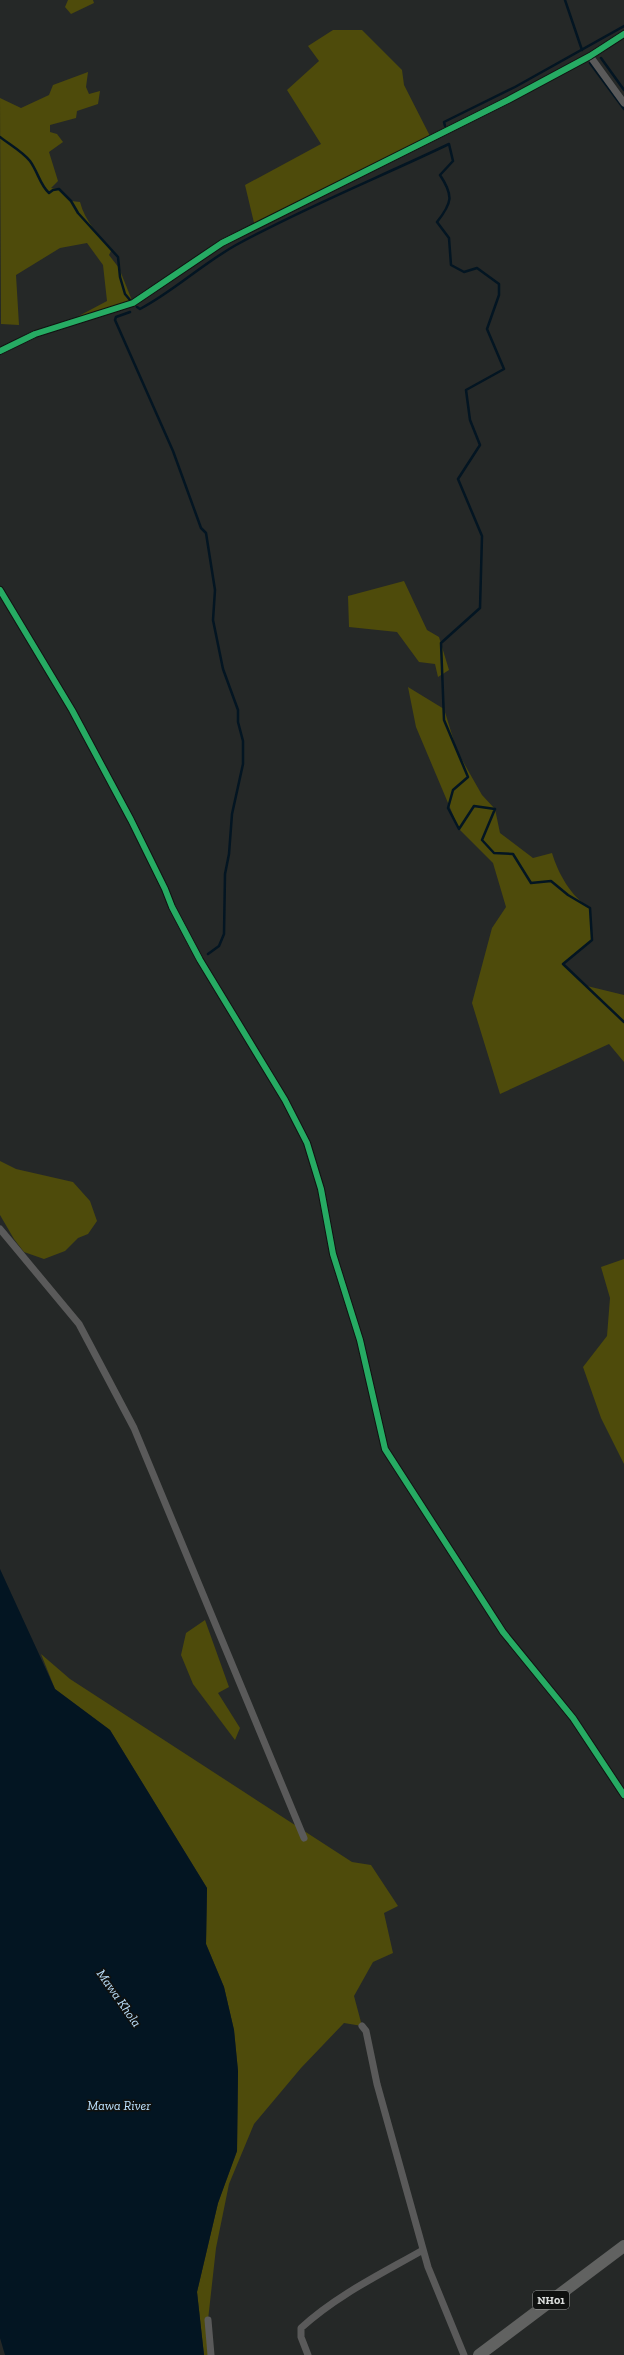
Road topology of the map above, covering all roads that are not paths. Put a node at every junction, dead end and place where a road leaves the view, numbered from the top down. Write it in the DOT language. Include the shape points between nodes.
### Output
graph roads {
  1 [pos="624,34"];
  2 [pos="590,56"];
  3 [pos="624,103"];
  4 [pos="0,351"];
  5 [pos="0,590"];
  6 [pos="0,1229"];
  7 [pos="624,1795"];
  8 [pos="304,1838"];
  9 [pos="362,2026"];
  10 [pos="624,2246"];
  11 [pos="423,2250"];
  12 [pos="208,2320"];
  13 [pos="211,2355"];
  14 [pos="308,2355"];
  15 [pos="464,2355"];
  16 [pos="479,2355"];
  1 -- 2 [label="street"];
  2 -- 3 [label="street"];
  2 -- 4 [label="street" via="379,166 222,243 134,303 35,334"];
  5 -- 7 [label="street" via="72,710 145,848 200,960 307,1143 321,1189 333,1254 360,1340 385,1449 503,1632 573,1718"];
  6 -- 8 [label="street" via="79,1324 134,1428"];
  9 -- 11 [label="street" via="366,2032 377,2084"];
  10 -- 16 [label="highway, NH01"];
  11 -- 14 [label="street" via="388,2268 320,2311 301,2328 301,2337"];
  11 -- 15 [label="street"];
  12 -- 13 [label="street"];
}
